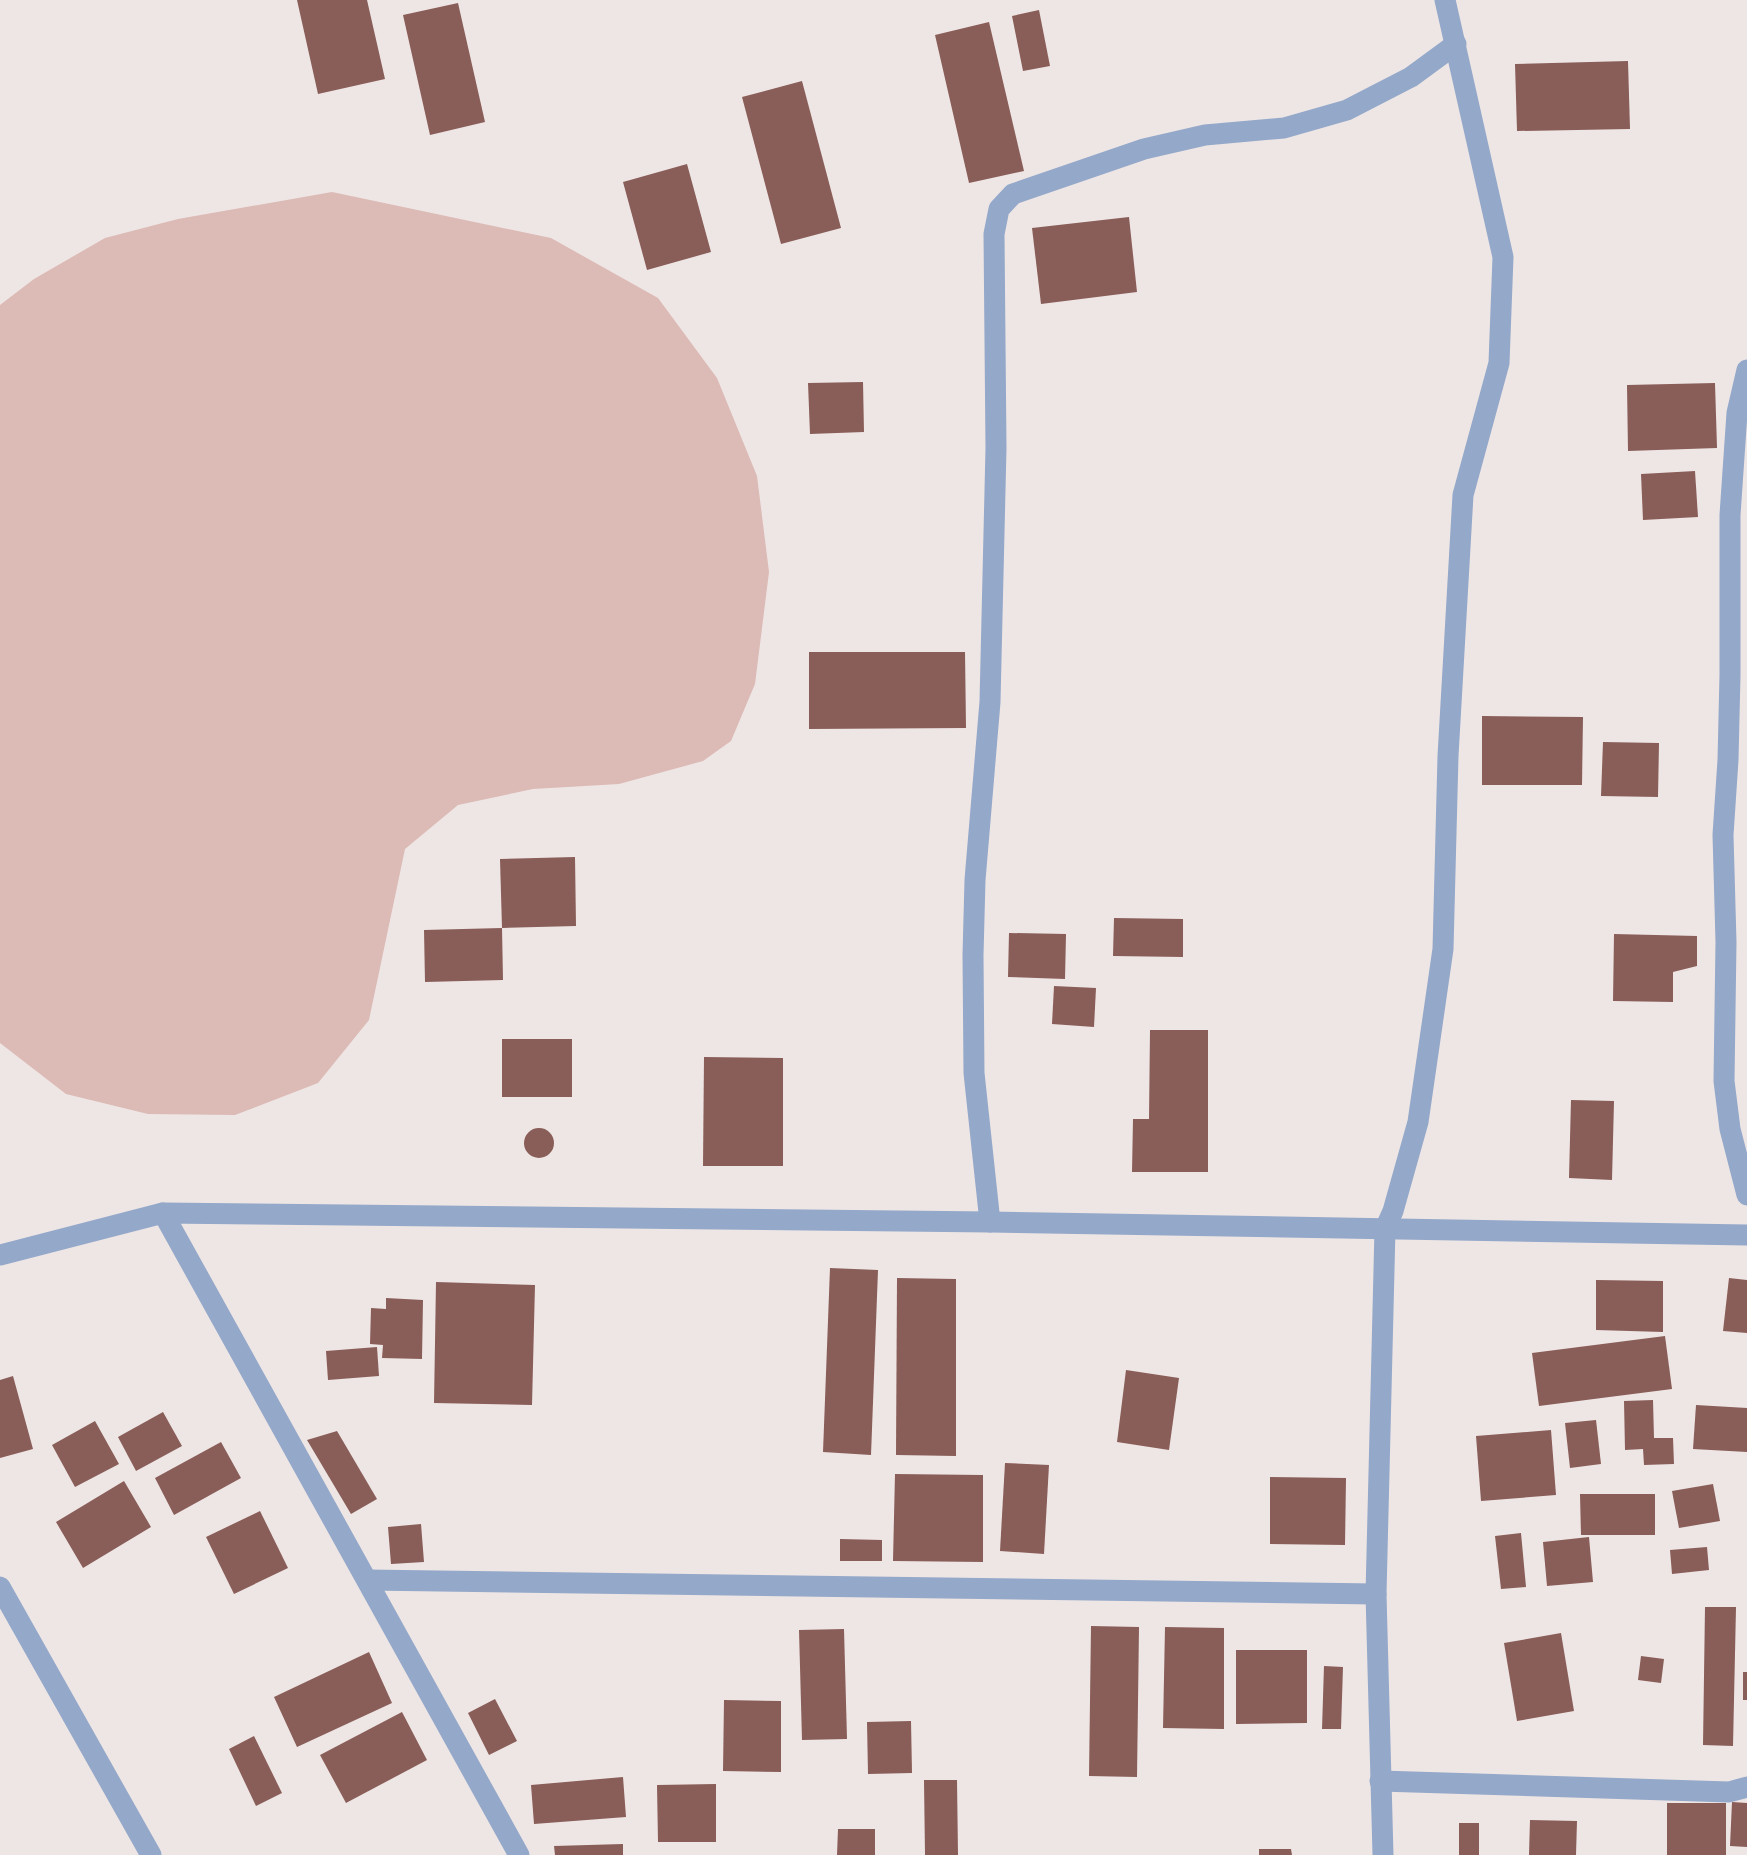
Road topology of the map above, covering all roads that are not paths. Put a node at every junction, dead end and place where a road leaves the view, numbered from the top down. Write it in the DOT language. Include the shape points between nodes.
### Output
graph roads {
  1 [pos="1446,0"];
  2 [pos="1455,44"];
  3 [pos="1747,370"];
  4 [pos="1747,1195"];
  5 [pos="163,1213"];
  6 [pos="990,1222"];
  7 [pos="1385,1229"];
  8 [pos="1747,1235"];
  9 [pos="0,1255"];
  10 [pos="367,1580"];
  11 [pos="0,1587"];
  12 [pos="1376,1594"];
  13 [pos="1380,1781"];
  14 [pos="1747,1787"];
  15 [pos="151,1855"];
  16 [pos="519,1855"];
  17 [pos="1384,1855"];
  1 -- 2 [label="street"];
  2 -- 6 [label="street" via="1411,77 1347,110 1284,128 1205,135 1144,149 1013,194 999,209 994,234 996,448 990,702 972,956 974,1073"];
  2 -- 7 [label="street" via="1503,257 1499,363 1463,495 1443,949 1418,1122"];
  3 -- 4 [label="street" via="1737,413 1730,515 1723,835 1724,1081 1730,1129"];
  5 -- 6 [label="street"];
  5 -- 9 [label="street"];
  5 -- 10 [label="street"];
  6 -- 7 [label="street"];
  7 -- 8 [label="street"];
  7 -- 12 [label="street"];
  10 -- 12 [label="street"];
  10 -- 16 [label="street"];
  11 -- 15 [label="street"];
  12 -- 13 [label="street"];
  13 -- 14 [label="street" via="1729,1792"];
  13 -- 17 [label="street"];
}
